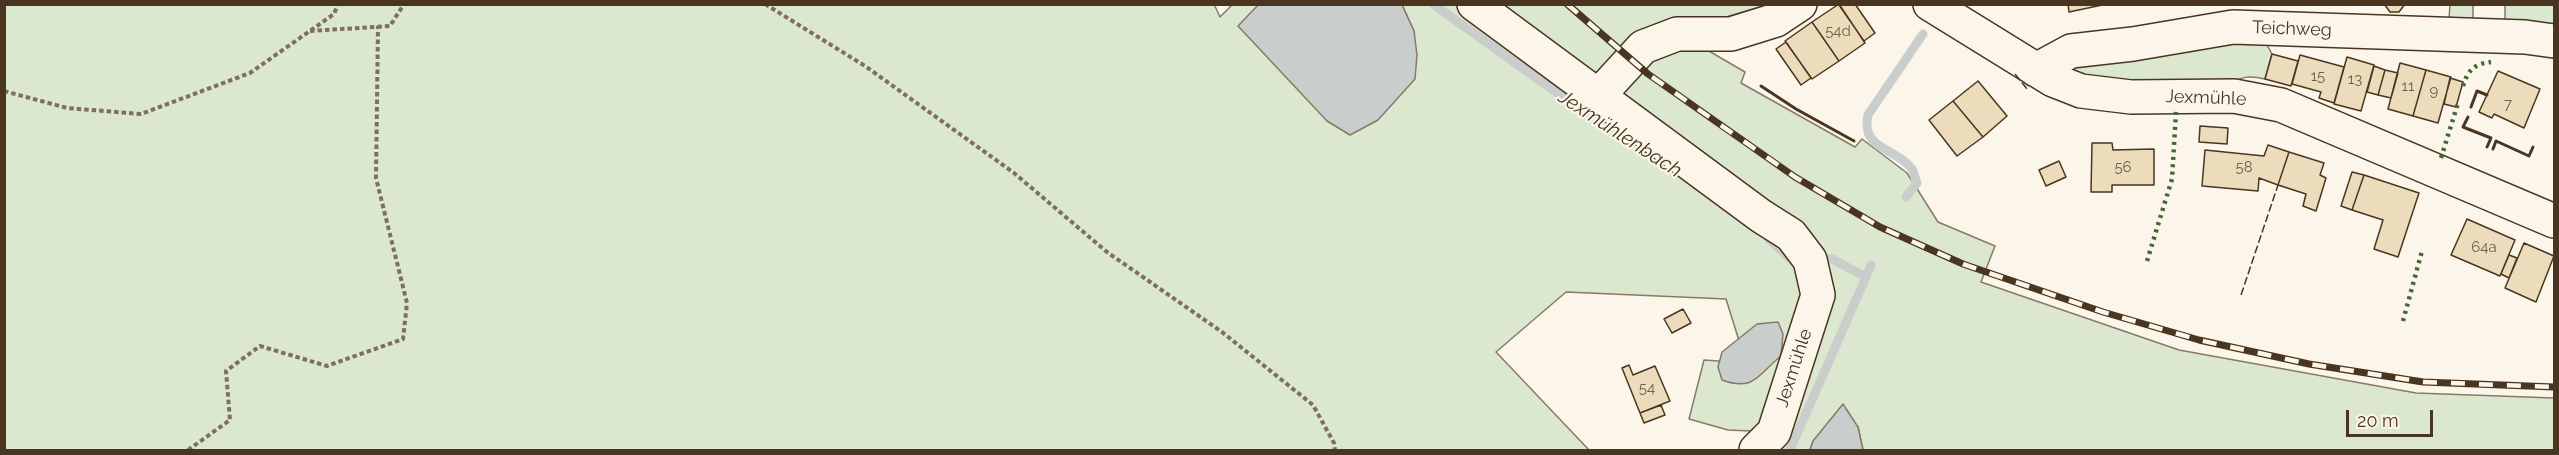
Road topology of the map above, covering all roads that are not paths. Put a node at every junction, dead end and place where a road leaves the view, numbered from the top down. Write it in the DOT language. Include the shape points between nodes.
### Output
graph roads {
  1 [pos="1474,4"];
  2 [pos="1800,4"];
  3 [pos="1930,4"];
  4 [pos="2549,40"];
  5 [pos="2036,70"];
  6 [pos="1598,96"];
  7 [pos="2554,221"];
  8 [pos="1756,450"];
  1 -- 6 [label="street, Jexmühle"];
  2 -- 6 [label="street" via="1776,20 1731,34 1677,34 1643,47"];
  3 -- 5 [label="street, Jexmühle"];
  4 -- 5 [label="street, Teichweg" via="2233,27 2071,51"];
  5 -- 7 [label="street, Jexmühle" via="2081,91 2131,97 2234,96 2281,105"];
  6 -- 8 [label="street, Jexmühle" via="1791,235 1810,260 1818,295 1774,432"];
}
